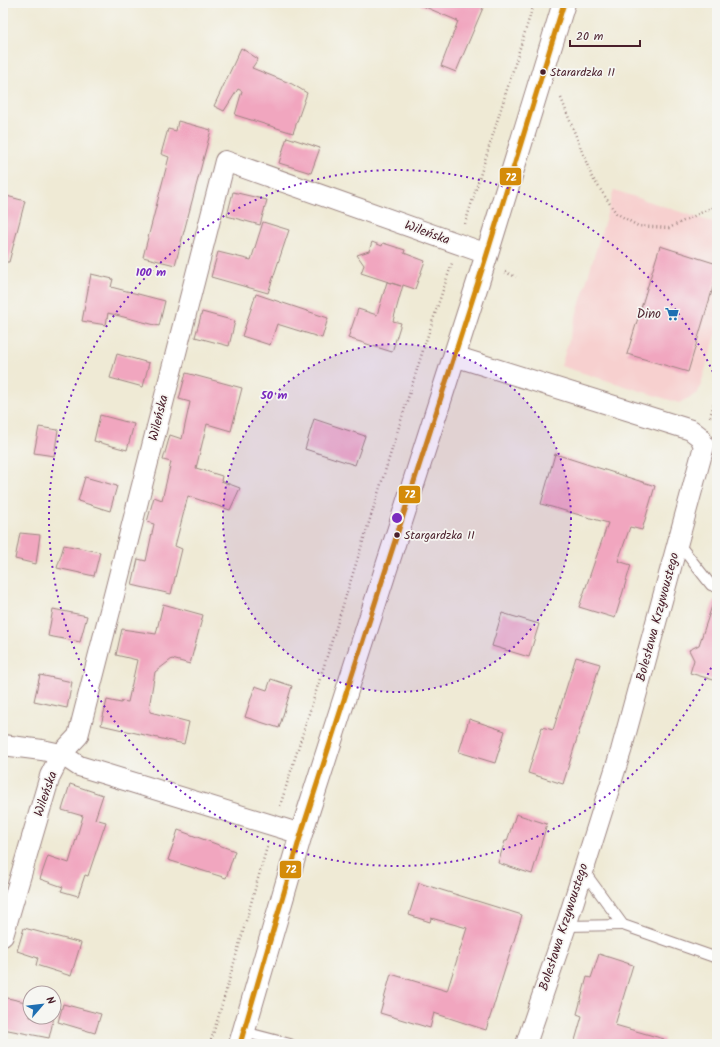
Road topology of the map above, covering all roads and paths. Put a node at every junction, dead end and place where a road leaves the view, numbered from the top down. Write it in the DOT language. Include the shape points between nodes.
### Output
graph roads {
  1 [pos="534,3"];
  2 [pos="564,3"];
  3 [pos="561,98"];
  4 [pos="717,205"];
  5 [pos="458,244"];
  6 [pos="487,254"];
  7 [pos="454,356"];
  8 [pos="678,543"];
  9 [pos="717,587"];
  10 [pos="3,745"];
  11 [pos="61,754"];
  12 [pos="273,826"];
  13 [pos="301,834"];
  14 [pos="583,870"];
  15 [pos="623,925"];
  16 [pos="566,926"];
  17 [pos="3,936"];
  18 [pos="717,958"];
  19 [pos="242,1038"];
  20 [pos="210,1044"];
  21 [pos="290,1044"];
  22 [pos="526,1044"];
  1 -- 5 [label="path"];
  2 -- 6 [label="street"];
  3 -- 4 [label="path" via="592,177 616,213 638,226 669,228"];
  5 -- 6 [label="street, Wileńska"];
  5 -- 11 [label="street, Wileńska" via="225,161 78,736"];
  5 -- 12 [label="path"];
  6 -- 7 [label="street"];
  7 -- 8 [label="street, Bolesława Krzywoustego" via="691,430 700,437 704,446"];
  7 -- 13 [label="street"];
  8 -- 9 [label="lane" via="711,585"];
  8 -- 14 [label="street, Bolesława Krzywoustego" via="621,751"];
  10 -- 11 [label="street"];
  11 -- 12 [label="street" via="80,766"];
  11 -- 17 [label="street, Wileńska" via="50,776"];
  12 -- 13 [label="street"];
  12 -- 20 [label="path"];
  13 -- 19 [label="street"];
  14 -- 15 [label="lane"];
  14 -- 16 [label="street, Bolesława Krzywoustego"];
  15 -- 16 [label="lane"];
  15 -- 18 [label="lane"];
  16 -- 22 [label="street, Bolesława Krzywoustego"];
  19 -- 21 [label="lane"];
}
